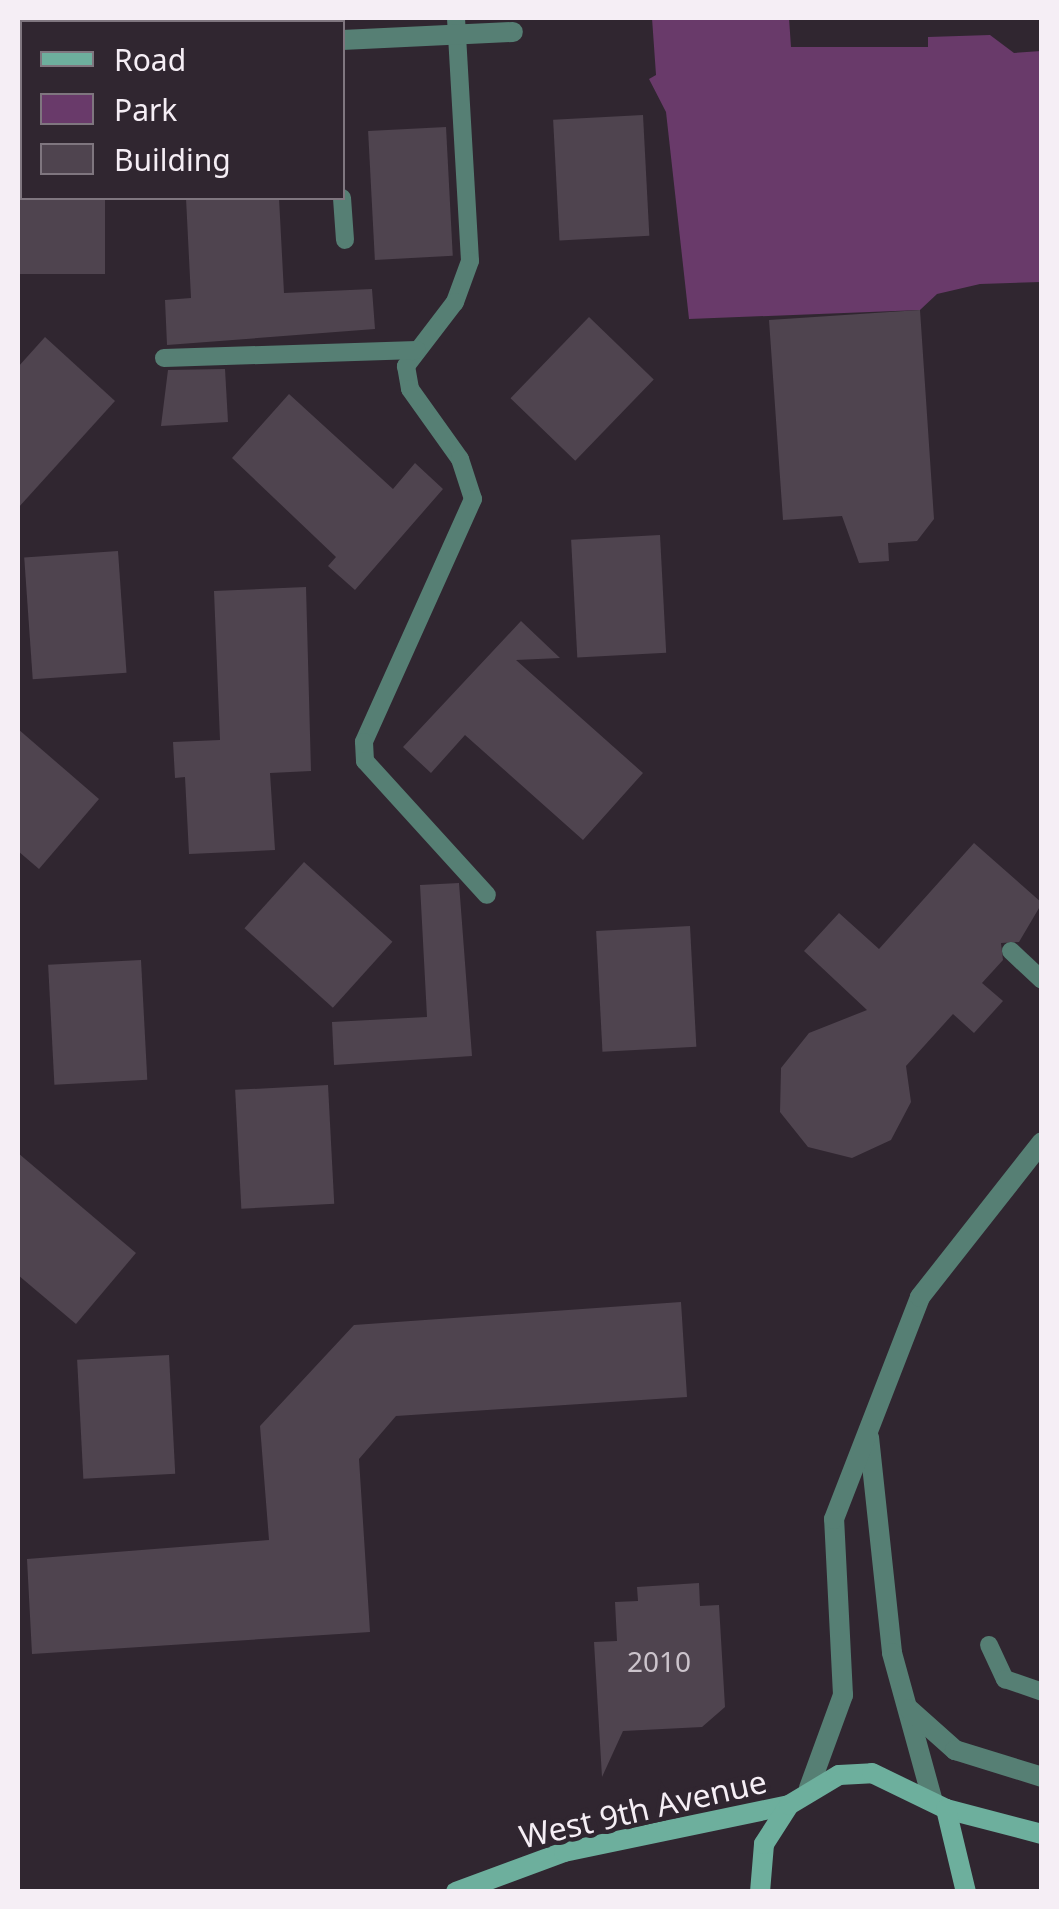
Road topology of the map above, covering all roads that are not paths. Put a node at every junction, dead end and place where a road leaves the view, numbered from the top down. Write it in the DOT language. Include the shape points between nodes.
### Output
graph roads {
  1 [pos="456,26"];
  2 [pos="513,32"];
  3 [pos="345,40"];
  4 [pos="342,200"];
  5 [pos="345,240"];
  6 [pos="417,350"];
  7 [pos="164,358"];
  8 [pos="487,895"];
  9 [pos="1011,951"];
  10 [pos="1042,980"];
  11 [pos="1042,1142"];
  12 [pos="869,1435"];
  13 [pos="989,1645"];
  14 [pos="1042,1692"];
  15 [pos="906,1705"];
  16 [pos="1042,1777"];
  17 [pos="809,1788"];
  18 [pos="939,1803"];
  19 [pos="789,1805"];
  20 [pos="1042,1834"];
  21 [pos="456,1892"];
  22 [pos="760,1892"];
  23 [pos="966,1892"];
  1 -- 2 [label="street"];
  1 -- 3 [label="street"];
  1 -- 6 [label="lane" via="470,262 455,302"];
  4 -- 5 [label="lane"];
  6 -- 7 [label="lane"];
  6 -- 8 [label="lane" via="406,366 410,390 460,459 473,500 364,742 366,761"];
  9 -- 10 [label="lane"];
  11 -- 12 [label="street" via="920,1298"];
  12 -- 15 [label="street"];
  12 -- 17 [label="street" via="834,1520 843,1695"];
  13 -- 14 [label="lane" via="1005,1679"];
  15 -- 16 [label="street" via="955,1750"];
  15 -- 18 [label="street"];
  17 -- 18 [label="main road" via="872,1773"];
  17 -- 19 [label="main road"];
  18 -- 20 [label="main road"];
  18 -- 23 [label="main road"];
  19 -- 21 [label="main road, West 9th Avenue" via="564,1852"];
  19 -- 22 [label="main road" via="764,1844"];
}
